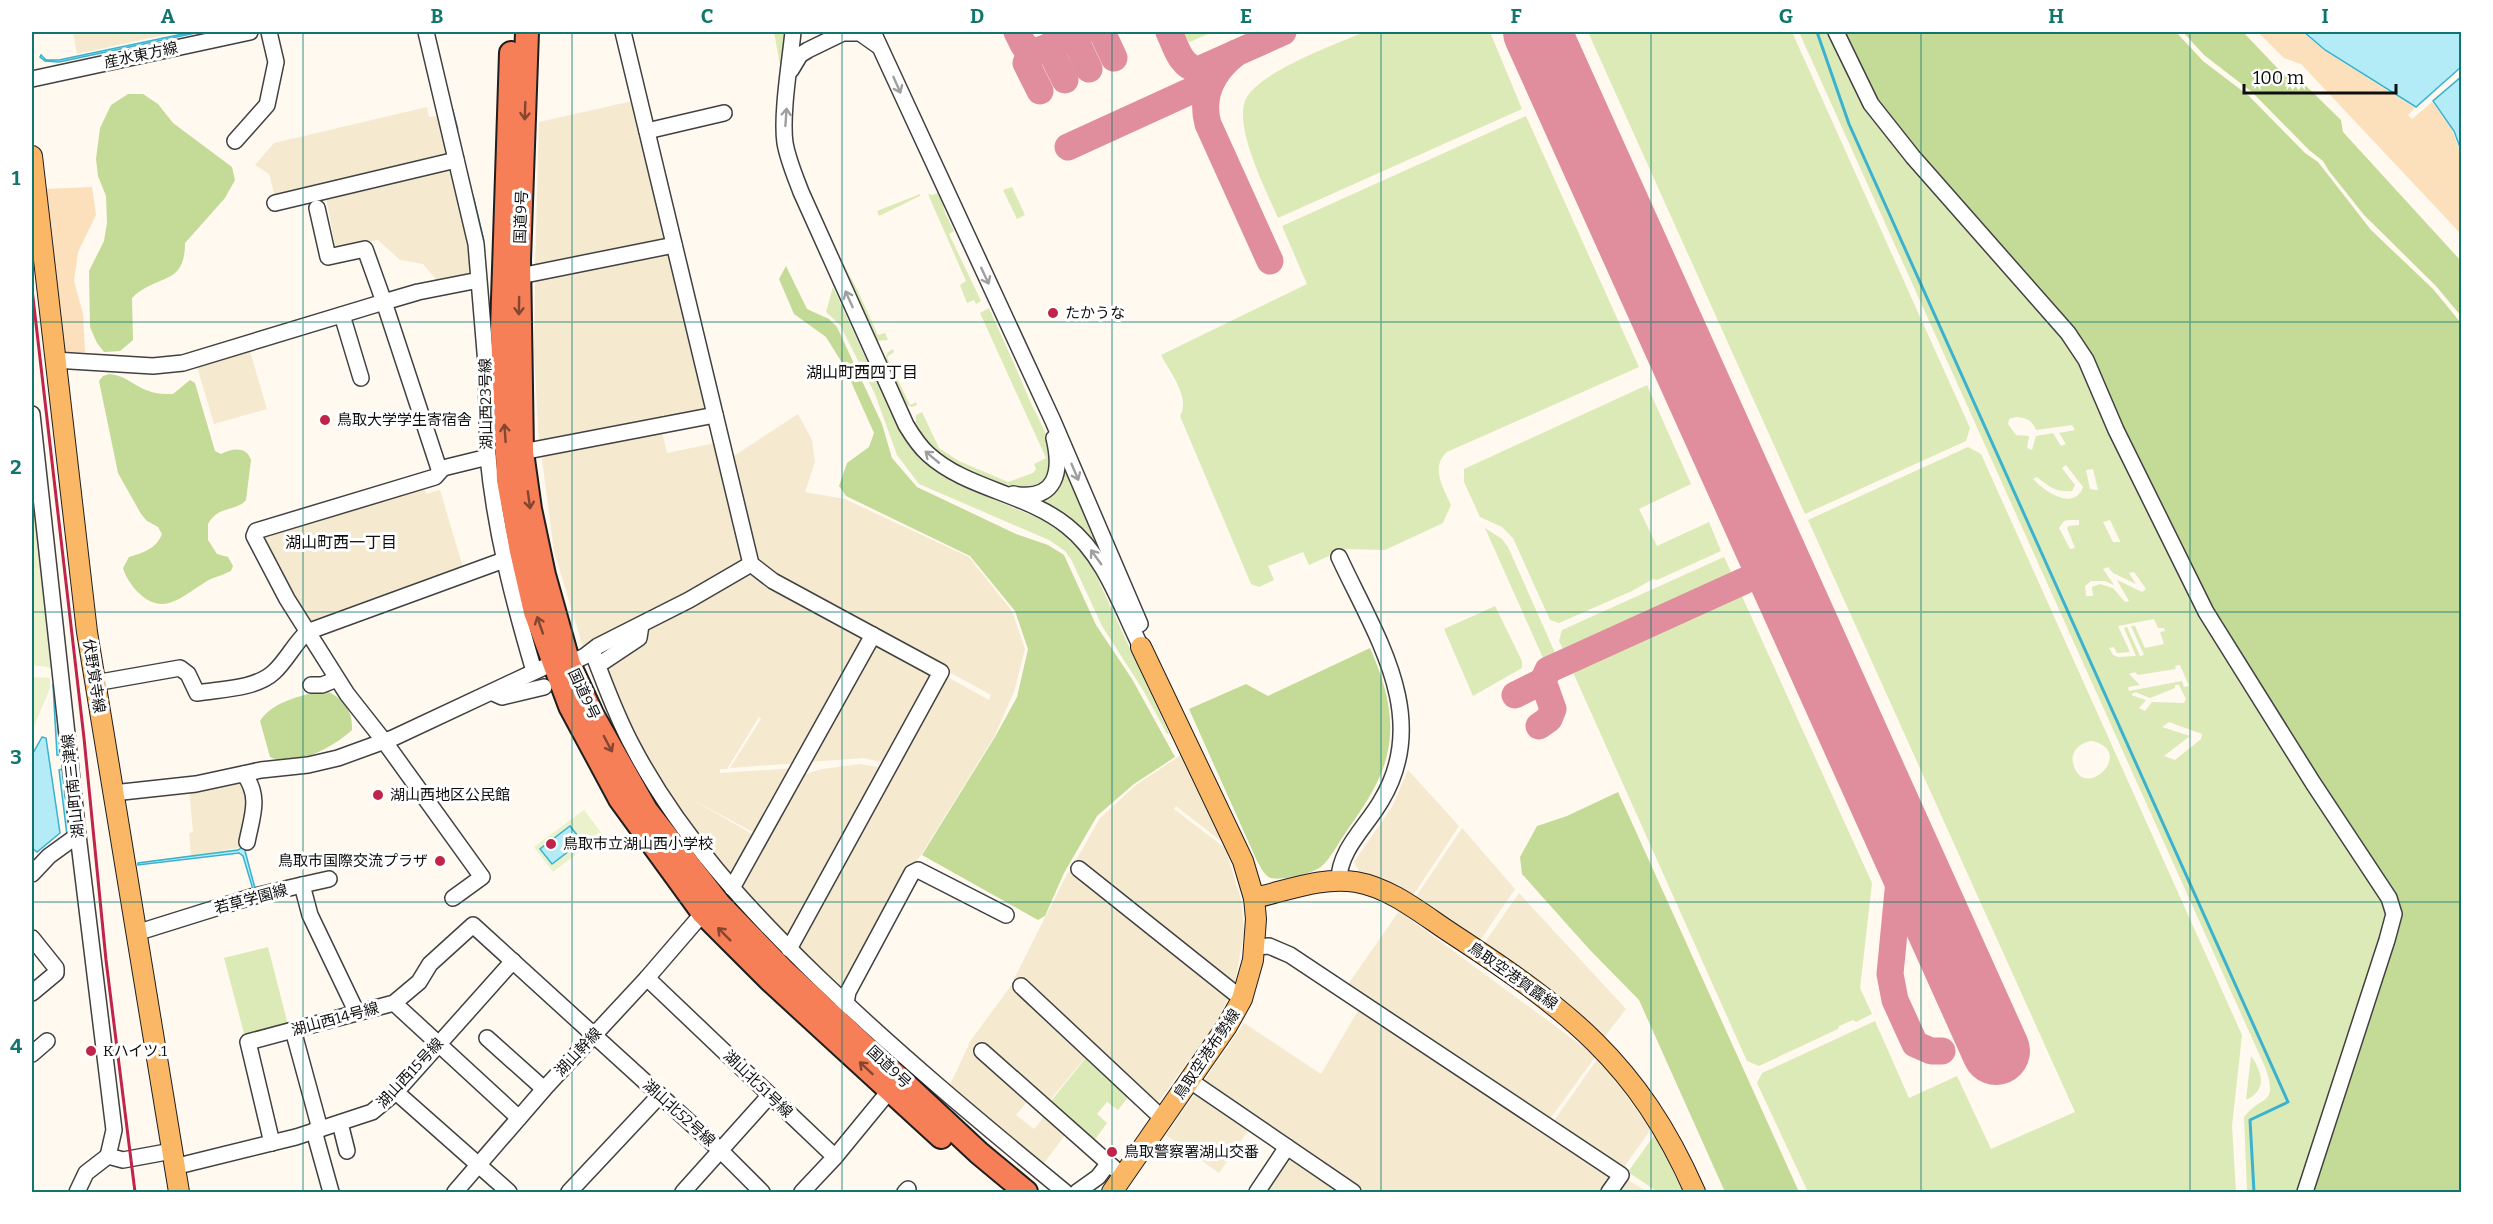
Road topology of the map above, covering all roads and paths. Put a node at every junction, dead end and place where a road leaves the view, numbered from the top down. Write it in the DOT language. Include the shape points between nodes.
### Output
graph roads {
  1 [pos="250,32"];
  2 [pos="269,32"];
  3 [pos="426,32"];
  4 [pos="512,32"];
  5 [pos="527,32"];
  6 [pos="624,32"];
  7 [pos="793,32"];
  8 [pos="845,32"];
  9 [pos="873,32"];
  10 [pos="1836,32"];
  11 [pos="212,35"];
  12 [pos="880,49"];
  13 [pos="789,73"];
  14 [pos="32,79"];
  15 [pos="724,113"];
  16 [pos="647,131"];
  17 [pos="235,141"];
  18 [pos="32,156"];
  19 [pos="456,160"];
  20 [pos="275,203"];
  21 [pos="317,208"];
  22 [pos="674,245"];
  23 [pos="520,276"];
  24 [pos="480,280"];
  25 [pos="384,302"];
  26 [pos="342,315"];
  27 [pos="54,360"];
  28 [pos="361,378"];
  29 [pos="1043,400"];
  30 [pos="32,414"];
  31 [pos="715,415"];
  32 [pos="522,452"];
  33 [pos="489,457"];
  34 [pos="443,468"];
  35 [pos="1004,492"];
  36 [pos="1339,557"];
  37 [pos="504,560"];
  38 [pos="751,564"];
  39 [pos="307,632"];
  40 [pos="873,635"];
  41 [pos="1145,645"];
  42 [pos="597,656"];
  43 [pos="552,666"];
  44 [pos="337,679"];
  45 [pos="95,683"];
  46 [pos="311,685"];
  47 [pos="544,687"];
  48 [pos="493,693"];
  49 [pos="384,741"];
  50 [pos="244,774"];
  51 [pos="113,793"];
  52 [pos="78,836"];
  53 [pos="247,842"];
  54 [pos="1079,868"];
  55 [pos="32,874"];
  56 [pos="330,879"];
  57 [pos="1339,880"];
  58 [pos="302,885"];
  59 [pos="732,888"];
  60 [pos="453,898"];
  61 [pos="1254,898"];
  62 [pos="703,912"];
  63 [pos="1006,915"];
  64 [pos="136,933"];
  65 [pos="32,938"];
  66 [pos="1255,947"];
  67 [pos="789,950"];
  68 [pos="513,961"];
  69 [pos="647,978"];
  70 [pos="1021,986"];
  71 [pos="32,993"];
  72 [pos="1242,999"];
  73 [pos="394,1003"];
  74 [pos="357,1013"];
  75 [pos="834,1016"];
  76 [pos="293,1030"];
  77 [pos="594,1035"];
  78 [pos="487,1038"];
  79 [pos="47,1041"];
  80 [pos="438,1043"];
  81 [pos="982,1051"];
  82 [pos="32,1054"];
  83 [pos="1189,1080"];
  84 [pos="544,1089"];
  85 [pos="890,1090"];
  86 [pos="396,1092"];
  87 [pos="660,1095"];
  88 [pos="770,1095"];
  89 [pos="519,1118"];
  90 [pos="1163,1119"];
  91 [pos="340,1123"];
  92 [pos="317,1130"];
  93 [pos="272,1143"];
  94 [pos="1287,1148"];
  95 [pos="347,1150"];
  96 [pos="720,1150"];
  97 [pos="108,1156"];
  98 [pos="835,1157"];
  99 [pos="173,1159"];
  100 [pos="478,1166"];
  101 [pos="1114,1177"];
  102 [pos="77,1192"];
  103 [pos="179,1192"];
  104 [pos="331,1192"];
  105 [pos="455,1192"];
  106 [pos="509,1192"];
  107 [pos="569,1192"];
  108 [pos="683,1192"];
  109 [pos="762,1192"];
  110 [pos="802,1192"];
  111 [pos="1002,1192"];
  112 [pos="1026,1192"];
  113 [pos="1065,1192"];
  114 [pos="1077,1192"];
  115 [pos="1257,1192"];
  116 [pos="1353,1192"];
  117 [pos="1609,1192"];
  118 [pos="1695,1192"];
  119 [pos="2305,1192"];
  1 -- 11 [label="street, 産水東方線"];
  2 -- 17 [label="street" via="276,62 267,105"];
  3 -- 19 [label="street, 湖山西23号線"];
  43 -- 4 [label="highway, 国道9号, one-way" via="521,551 508,480 502,330"];
  5 -- 23 [label="highway, 国道9号, one-way"];
  6 -- 16 [label="street"];
  7 -- 13 [label="street"];
  8 -- 12 [label="street" via="864,34"];
  8 -- 13 [label="street" via="800,55"];
  9 -- 12 [label="street"];
  10 -- 119 [label="street" via="1871,104 1912,157 2068,333 2086,360 2116,430 2206,612 2389,898 2394,914 2387,940"];
  11 -- 14 [label="street, 産水東方線"];
  12 -- 29 [label="street, one-way"];
  35 -- 13 [label="street, one-way" via="950,470 922,449 902,417 789,159 785,141"];
  15 -- 16 [label="street"];
  16 -- 22 [label="street"];
  18 -- 27 [label="main road, 伏野覚寺線"];
  19 -- 20 [label="street"];
  19 -- 24 [label="street, 湖山西23号線" via="476,244"];
  21 -- 25 [label="street" via="328,257 365,249"];
  22 -- 23 [label="street"];
  22 -- 31 [label="street"];
  23 -- 32 [label="highway, 国道9号, one-way"];
  24 -- 25 [label="street"];
  24 -- 33 [label="street, 湖山西23号線"];
  25 -- 26 [label="street"];
  25 -- 34 [label="street" via="439,469"];
  26 -- 27 [label="street" via="183,363 153,366"];
  26 -- 28 [label="street"];
  27 -- 45 [label="main road, 伏野覚寺線"];
  29 -- 35 [label="street" via="1057,453 1056,477 1032,495"];
  29 -- 41 [label="street, one-way"];
  30 -- 52 [label="street, 湖山町南三津線"];
  31 -- 32 [label="street"];
  31 -- 38 [label="street"];
  32 -- 43 [label="highway, 国道9号, one-way" via="544,575"];
  33 -- 34 [label="street, 湖山西23号線"];
  33 -- 37 [label="street" via="492,503"];
  34 -- 39 [label="street, 湖山西23号線" via="435,477 256,531 254,536 262,552"];
  41 -- 35 [label="street, one-way" via="1087,545 1053,517"];
  36 -- 57 [label="street" via="1395,682 1403,738 1382,800 1343,857"];
  37 -- 39 [label="street"];
  37 -- 43 [label="street"];
  38 -- 40 [label="street" via="773,581"];
  38 -- 42 [label="street" via="641,625"];
  39 -- 44 [label="street"];
  39 -- 45 [label="street" via="277,670 255,683 197,693 188,674 180,668"];
  40 -- 59 [label="street"];
  40 -- 67 [label="street" via="941,672"];
  41 -- 61 [label="main road, 鳥取空港布勢線" via="1243,861"];
  42 -- 43 [label="street"];
  42 -- 59 [label="street" via="616,714 633,749 681,824"];
  43 -- 48 [label="street"];
  43 -- 62 [label="highway, 国道9号" via="620,799"];
  43 -- 75 [label="highway, 国道9号, one-way" via="592,714 618,764 670,844 745,932"];
  44 -- 46 [label="street"];
  44 -- 49 [label="street"];
  45 -- 51 [label="main road, 伏野覚寺線"];
  47 -- 48 [label="street" via="502,697"];
  48 -- 49 [label="street"];
  49 -- 50 [label="street" via="338,758"];
  49 -- 60 [label="street" via="482,877"];
  50 -- 51 [label="street" via="196,784"];
  50 -- 53 [label="street" via="253,786 255,799"];
  51 -- 64 [label="main road, 伏野覚寺線"];
  52 -- 55 [label="street" via="49,856"];
  52 -- 97 [label="street, 湖山町南三津線" via="114,1130"];
  54 -- 72 [label="street"];
  56 -- 58 [label="street"];
  57 -- 61 [label="main road, 鳥取空港賀露線"];
  57 -- 118 [label="main road, 鳥取空港賀露線" via="1366,884 1398,898 1518,977 1580,1025 1641,1093 1674,1147"];
  58 -- 64 [label="street, 若草学園線"];
  58 -- 74 [label="street, 若草学園線" via="310,915"];
  59 -- 67 [label="street"];
  61 -- 66 [label="main road, 鳥取空港布勢線"];
  62 -- 69 [label="street, 湖山幹線"];
  75 -- 62 [label="highway, 国道9号, one-way" via="771,981"];
  63 -- 75 [label="street" via="918,870 912,873"];
  64 -- 99 [label="main road, 伏野覚寺線"];
  65 -- 71 [label="street" via="57,973"];
  66 -- 72 [label="main road, 鳥取空港布勢線"];
  66 -- 117 [label="street" via="1269,946 1290,956 1621,1175"];
  67 -- 75 [label="street"];
  68 -- 73 [label="street, 湖山西14号線" via="473,925"];
  68 -- 77 [label="street, 湖山西14号線"];
  68 -- 80 [label="street, 湖山西15号線"];
  69 -- 77 [label="street, 湖山幹線"];
  69 -- 88 [label="street, 湖山北51号線"];
  70 -- 90 [label="street"];
  72 -- 83 [label="main road, 鳥取空港布勢線"];
  73 -- 74 [label="street, 湖山西14号線"];
  73 -- 80 [label="street"];
  74 -- 76 [label="street, 湖山西14号線"];
  85 -- 75 [label="highway, 国道9号, one-way"];
  75 -- 112 [label="highway, 国道9号"];
  75 -- 113 [label="street" via="962,1109"];
  76 -- 92 [label="street"];
  76 -- 93 [label="street, 湖山西14号線" via="248,1042"];
  77 -- 84 [label="street, 湖山幹線"];
  77 -- 87 [label="street, 湖山北52号線"];
  78 -- 84 [label="street"];
  79 -- 82 [label="street"];
  80 -- 86 [label="street, 湖山西15号線"];
  80 -- 89 [label="street"];
  81 -- 101 [label="street"];
  83 -- 90 [label="main road, 鳥取空港布勢線"];
  83 -- 94 [label="street"];
  84 -- 89 [label="street, 湖山幹線"];
  85 -- 98 [label="street"];
  85 -- 111 [label="highway, 国道9号"];
  86 -- 91 [label="street, 湖山西15号線" via="372,1112"];
  86 -- 100 [label="street"];
  87 -- 96 [label="street, 湖山北52号線"];
  87 -- 107 [label="street"];
  88 -- 96 [label="street"];
  88 -- 98 [label="street, 湖山北51号線"];
  89 -- 100 [label="street, 湖山幹線"];
  90 -- 101 [label="main road, 鳥取空港布勢線"];
  91 -- 92 [label="street, 湖山西15号線"];
  91 -- 95 [label="street"];
  92 -- 93 [label="street, 湖山西15号線"];
  92 -- 104 [label="street"];
  93 -- 99 [label="street, 湖山西15号線"];
  94 -- 115 [label="street"];
  94 -- 116 [label="street"];
  96 -- 108 [label="street"];
  96 -- 109 [label="street, 湖山北52号線"];
  97 -- 99 [label="street, 湖山西15号線" via="123,1160"];
  97 -- 102 [label="street" via="86,1173"];
  98 -- 110 [label="street"];
  99 -- 103 [label="main road, 伏野覚寺線"];
  100 -- 105 [label="street, 湖山幹線"];
  100 -- 106 [label="street"];
  101 -- 114 [label="street" via="1098,1178"];
}
